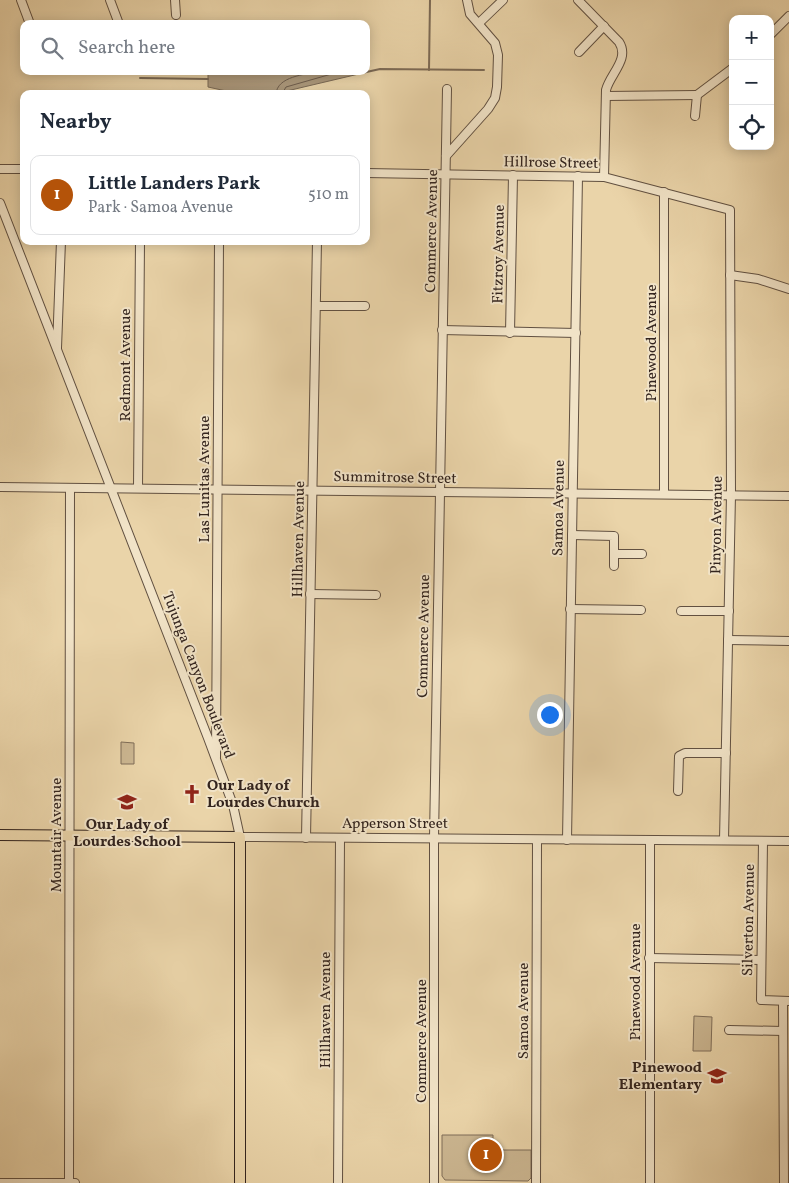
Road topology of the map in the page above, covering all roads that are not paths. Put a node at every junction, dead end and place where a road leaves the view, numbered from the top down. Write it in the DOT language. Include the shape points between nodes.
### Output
graph roads {
  1 [pos="20,0"];
  2 [pos="110,0"];
  3 [pos="176,0"];
  4 [pos="467,0"];
  5 [pos="503,0"];
  6 [pos="578,0"];
  7 [pos="176,15"];
  8 [pos="789,16"];
  9 [pos="28,20"];
  10 [pos="118,20"];
  11 [pos="479,23"];
  12 [pos="604,26"];
  13 [pos="774,31"];
  14 [pos="578,52"];
  15 [pos="729,71"];
  16 [pos="447,89"];
  17 [pos="697,95"];
  18 [pos="606,96"];
  19 [pos="695,116"];
  20 [pos="446,156"];
  21 [pos="0,169"];
  22 [pos="20,169"];
  23 [pos="370,173"];
  24 [pos="445,174"];
  25 [pos="513,175"];
  26 [pos="578,176"];
  27 [pos="604,177"];
  28 [pos="664,192"];
  29 [pos="0,203"];
  30 [pos="730,210"];
  31 [pos="61,245"];
  32 [pos="140,245"];
  33 [pos="219,245"];
  34 [pos="317,245"];
  35 [pos="730,275"];
  36 [pos="789,289"];
  37 [pos="316,306"];
  38 [pos="365,306"];
  39 [pos="442,330"];
  40 [pos="510,333"];
  41 [pos="576,334"];
  42 [pos="57,350"];
  43 [pos="0,487"];
  44 [pos="70,488"];
  45 [pos="110,488"];
  46 [pos="138,488"];
  47 [pos="217,489"];
  48 [pos="312,490"];
  49 [pos="439,491"];
  50 [pos="572,493"];
  51 [pos="664,494"];
  52 [pos="731,496"];
  53 [pos="789,496"];
  54 [pos="572,536"];
  55 [pos="614,554"];
  56 [pos="642,554"];
  57 [pos="614,566"];
  58 [pos="310,594"];
  59 [pos="376,595"];
  60 [pos="570,609"];
  61 [pos="640,610"];
  62 [pos="682,612"];
  63 [pos="729,612"];
  64 [pos="728,640"];
  65 [pos="789,641"];
  66 [pos="217,717"];
  67 [pos="202,722"];
  68 [pos="726,753"];
  69 [pos="215,761"];
  70 [pos="678,791"];
  71 [pos="0,835"];
  72 [pos="70,836"];
  73 [pos="240,837"];
  74 [pos="306,838"];
  75 [pos="340,838"];
  76 [pos="434,838"];
  77 [pos="537,840"];
  78 [pos="567,840"];
  79 [pos="650,840"];
  80 [pos="724,840"];
  81 [pos="763,840"];
  82 [pos="789,841"];
  83 [pos="649,958"];
  84 [pos="761,960"];
  85 [pos="786,1001"];
  86 [pos="729,1030"];
  87 [pos="783,1031"];
  88 [pos="786,1123"];
  89 [pos="0,1183"];
  90 [pos="69,1183"];
  91 [pos="75,1183"];
  92 [pos="240,1183"];
  93 [pos="338,1183"];
  94 [pos="434,1183"];
  95 [pos="536,1183"];
  96 [pos="650,1183"];
  97 [pos="784,1183"];
  1 -- 9 [label="street"];
  2 -- 10 [label="street"];
  3 -- 7 [label="street"];
  4 -- 11 [label="street" via="470,14"];
  5 -- 11 [label="street"];
  6 -- 12 [label="street"];
  8 -- 13 [label="street"];
  11 -- 20 [label="street" via="492,37 497,52 496,95"];
  12 -- 14 [label="street"];
  12 -- 18 [label="street" via="619,42 623,55 608,84"];
  15 -- 17 [label="street"];
  16 -- 20 [label="street, Commerce Avenue"];
  17 -- 18 [label="street"];
  17 -- 19 [label="street"];
  18 -- 27 [label="street"];
  20 -- 24 [label="street, Commerce Avenue"];
  21 -- 22 [label="street"];
  23 -- 24 [label="street, Hillrose Street"];
  24 -- 25 [label="street, Hillrose Street"];
  24 -- 39 [label="street, Commerce Avenue"];
  25 -- 26 [label="street, Hillrose Street"];
  25 -- 40 [label="street, Fitzroy Avenue"];
  26 -- 27 [label="street, Hillrose Street"];
  26 -- 41 [label="street, Samoa Avenue"];
  27 -- 28 [label="street, Hillrose Street"];
  28 -- 30 [label="street, Hillrose Street"];
  28 -- 51 [label="street, Pinewood Avenue"];
  29 -- 42 [label="street, Tujunga Canyon Boulevard"];
  30 -- 35 [label="street, Pinyon Avenue"];
  31 -- 42 [label="street"];
  32 -- 46 [label="street, Redmont Avenue"];
  33 -- 47 [label="street, Las Lunitas Avenue"];
  34 -- 37 [label="street, Hillhaven Avenue"];
  35 -- 36 [label="street"];
  35 -- 52 [label="street, Pinyon Avenue"];
  37 -- 38 [label="street"];
  37 -- 48 [label="street, Hillhaven Avenue"];
  39 -- 40 [label="street"];
  39 -- 49 [label="street, Commerce Avenue"];
  40 -- 41 [label="street"];
  41 -- 50 [label="street, Samoa Avenue"];
  42 -- 45 [label="street, Tujunga Canyon Boulevard"];
  43 -- 44 [label="street, Summitrose Street"];
  44 -- 45 [label="street, Summitrose Street"];
  44 -- 72 [label="street, Mountair Avenue"];
  45 -- 46 [label="street, Summitrose Street"];
  45 -- 67 [label="street, Tujunga Canyon Boulevard"];
  46 -- 47 [label="street, Summitrose Street"];
  47 -- 48 [label="street, Summitrose Street"];
  47 -- 66 [label="street, Las Lunitas Avenue"];
  48 -- 49 [label="street, Summitrose Street"];
  48 -- 58 [label="street, Hillhaven Avenue"];
  49 -- 50 [label="street, Summitrose Street"];
  49 -- 76 [label="street, Commerce Avenue"];
  50 -- 51 [label="street, Summitrose Street"];
  50 -- 54 [label="street, Samoa Avenue"];
  51 -- 52 [label="street, Summitrose Street"];
  52 -- 53 [label="street, Summitrose Street"];
  52 -- 63 [label="street, Pinyon Avenue"];
  54 -- 55 [label="street" via="614,536"];
  54 -- 60 [label="street, Samoa Avenue"];
  55 -- 56 [label="street"];
  55 -- 57 [label="street"];
  58 -- 59 [label="street"];
  58 -- 74 [label="street, Hillhaven Avenue"];
  60 -- 61 [label="street"];
  60 -- 78 [label="street, Samoa Avenue"];
  62 -- 63 [label="street"];
  63 -- 64 [label="street, Pinyon Avenue"];
  64 -- 65 [label="street"];
  64 -- 68 [label="street, Pinyon Avenue"];
  66 -- 67 [label="street"];
  66 -- 69 [label="street, Las Lunitas Avenue"];
  67 -- 69 [label="street, Tujunga Canyon Boulevard"];
  68 -- 70 [label="street" via="685,753 679,756"];
  68 -- 80 [label="street, Pinyon Avenue"];
  69 -- 73 [label="street, Tujunga Canyon Boulevard" via="233,805"];
  71 -- 72 [label="main road, Apperson Street"];
  72 -- 73 [label="main road, Apperson Street"];
  72 -- 90 [label="street, Mountair Avenue"];
  73 -- 74 [label="street, Apperson Street"];
  73 -- 92 [label="main road, Tujunga Canyon Boulevard"];
  74 -- 75 [label="street, Apperson Street"];
  75 -- 76 [label="street, Apperson Street"];
  75 -- 93 [label="street, Hillhaven Avenue"];
  76 -- 77 [label="street, Apperson Street"];
  76 -- 94 [label="street, Commerce Avenue"];
  77 -- 78 [label="street, Apperson Street"];
  77 -- 95 [label="street, Samoa Avenue"];
  78 -- 79 [label="street, Apperson Street"];
  79 -- 80 [label="street, Apperson Street"];
  79 -- 83 [label="street, Pinewood Avenue"];
  80 -- 81 [label="street, Apperson Street"];
  81 -- 82 [label="street, Apperson Street"];
  81 -- 84 [label="street, Silverton Avenue"];
  83 -- 84 [label="street"];
  83 -- 96 [label="street, Pinewood Avenue"];
  84 -- 85 [label="street, Silverton Avenue" via="761,1000"];
  85 -- 87 [label="street"];
  86 -- 87 [label="street"];
  87 -- 88 [label="street"];
  88 -- 97 [label="street"];
  89 -- 90 [label="street"];
  90 -- 91 [label="street"];
}
